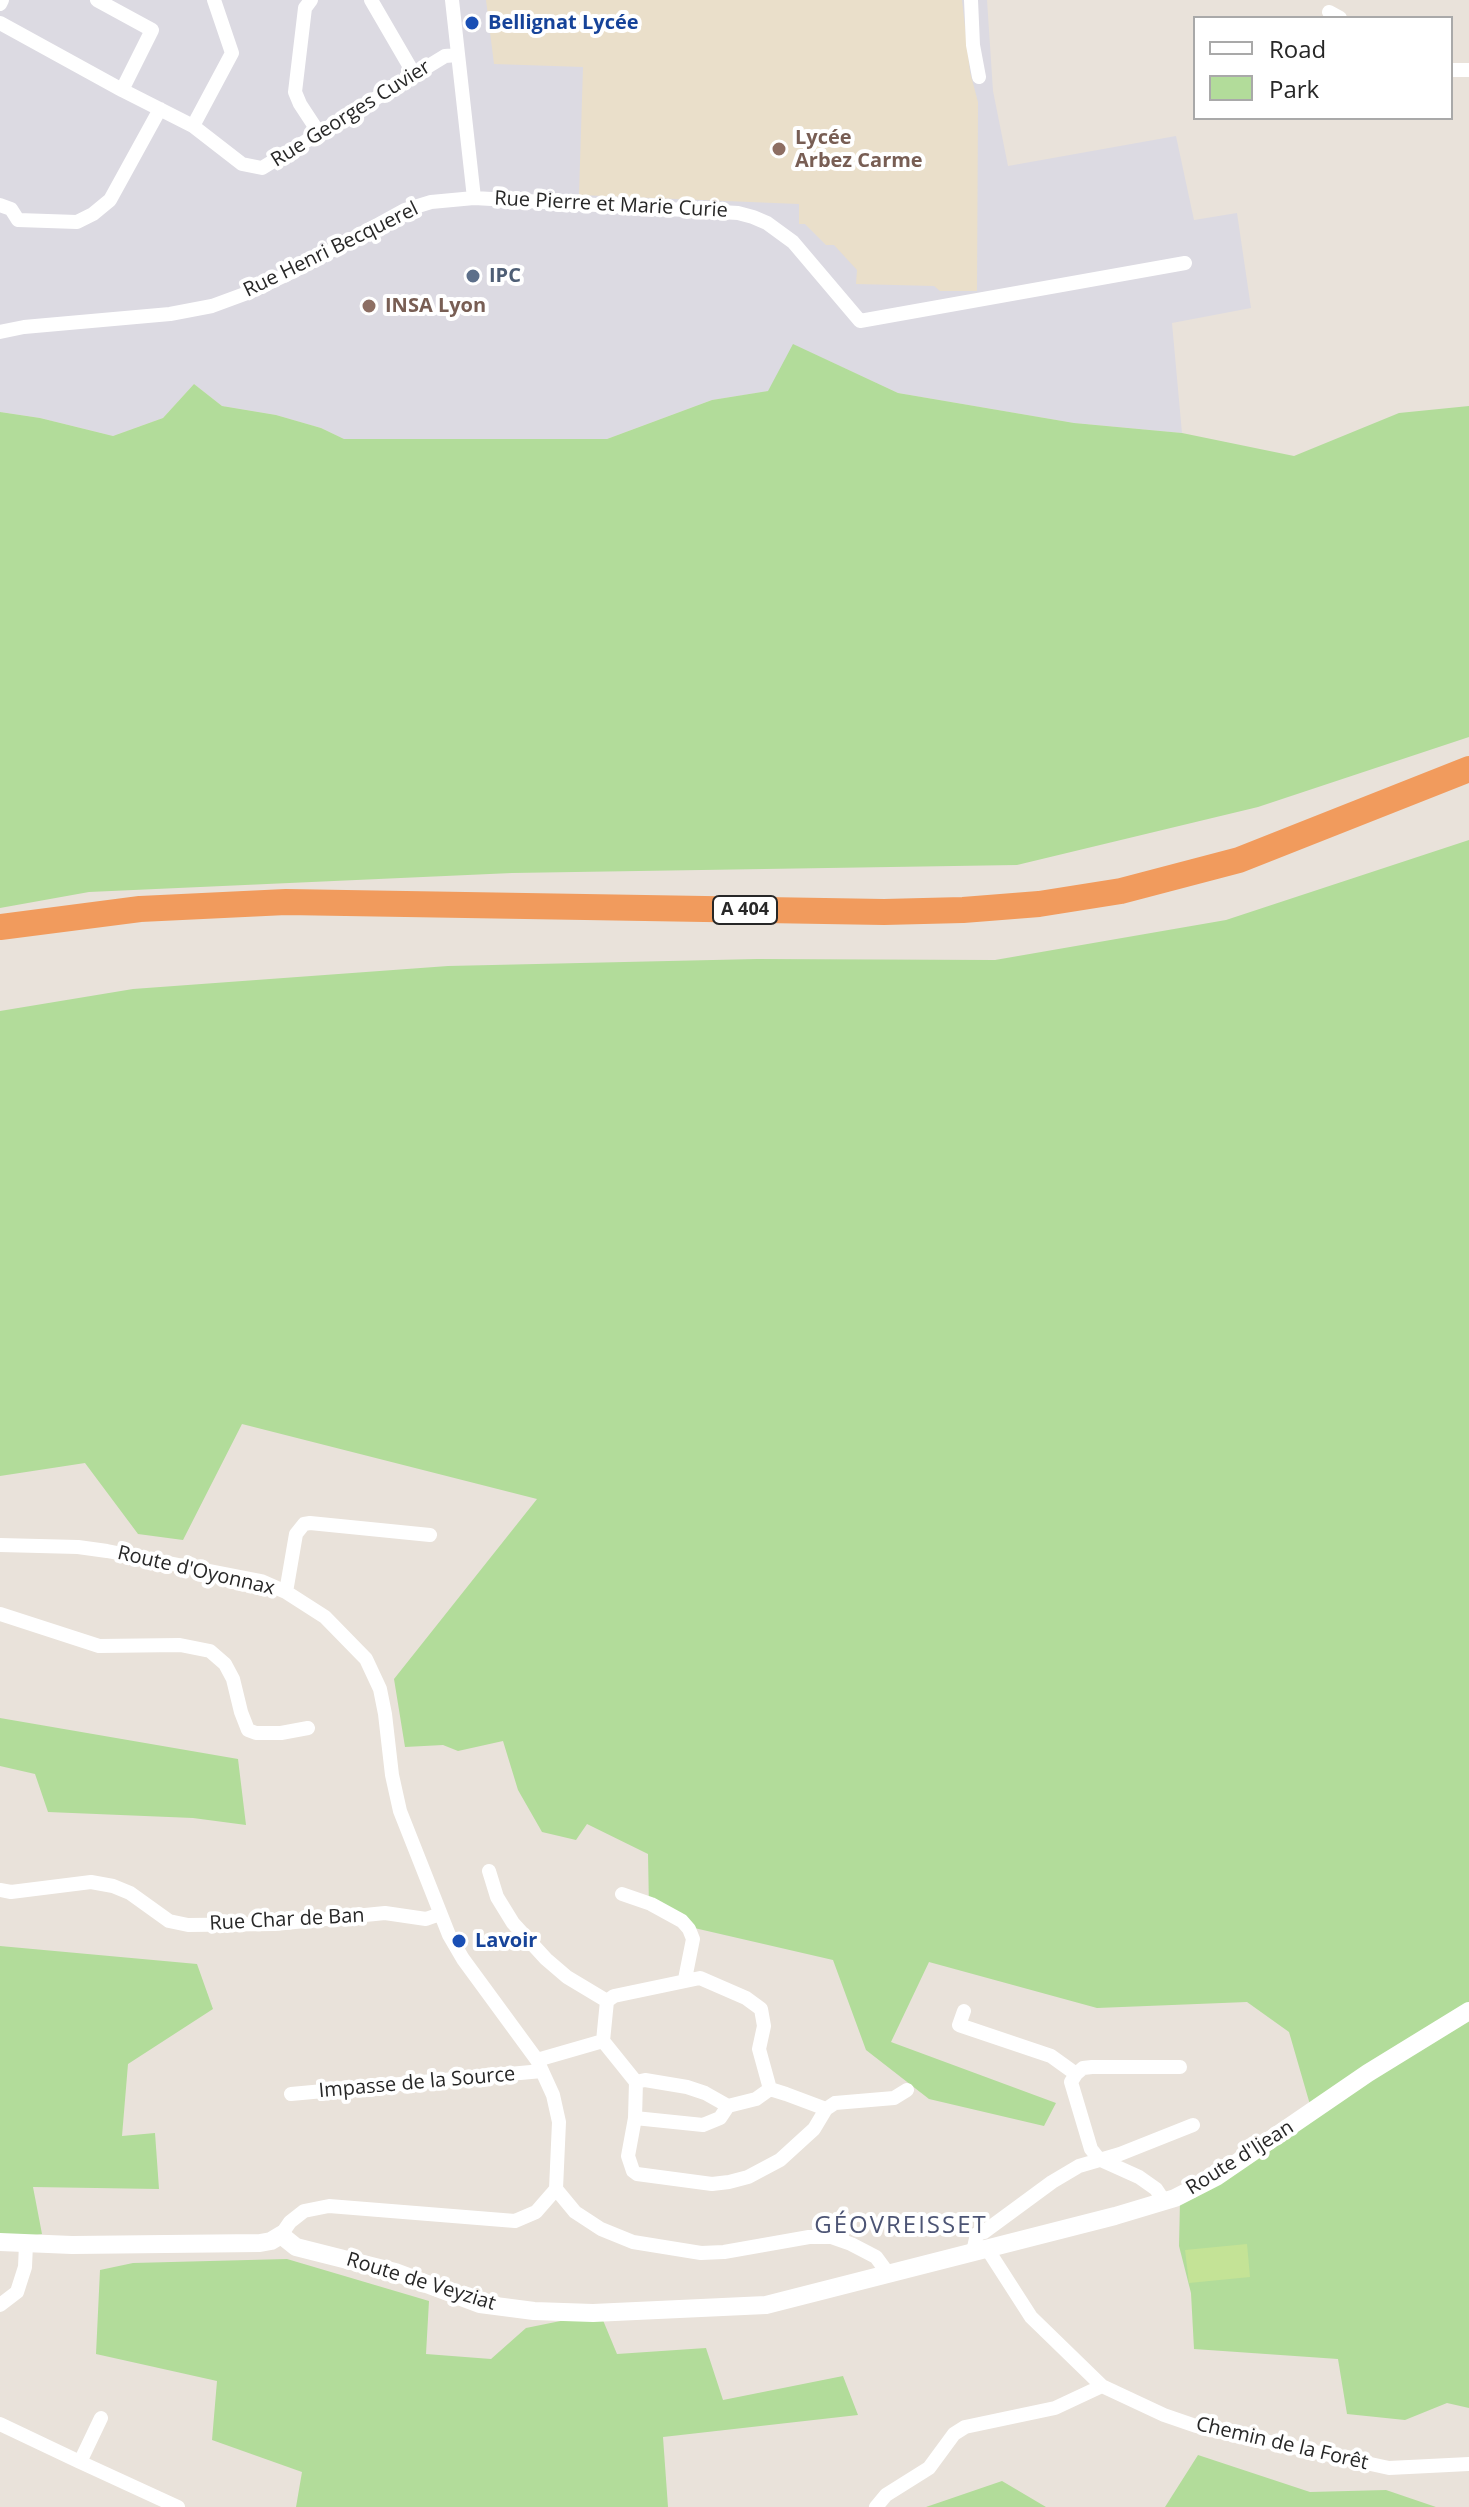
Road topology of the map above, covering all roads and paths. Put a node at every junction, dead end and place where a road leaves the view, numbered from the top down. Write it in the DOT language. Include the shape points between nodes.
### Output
graph roads {
  1 [pos="97,0"];
  2 [pos="214,0"];
  3 [pos="311,0"];
  4 [pos="371,0"];
  5 [pos="452,0"];
  6 [pos="971,0"];
  7 [pos="0,23"];
  8 [pos="457,55"];
  9 [pos="414,74"];
  10 [pos="979,77"];
  11 [pos="122,90"];
  12 [pos="160,109"];
  13 [pos="193,126"];
  14 [pos="319,133"];
  15 [pos="474,198"];
  16 [pos="0,205"];
  17 [pos="1185,263"];
  18 [pos="0,332"];
  19 [pos="1469,769"];
  20 [pos="1469,787"];
  21 [pos="0,927"];
  22 [pos="0,943"];
  23 [pos="430,1535"];
  24 [pos="0,1545"];
  25 [pos="286,1592"];
  26 [pos="0,1614"];
  27 [pos="308,1728"];
  28 [pos="489,1871"];
  29 [pos="0,1890"];
  30 [pos="622,1894"];
  31 [pos="440,1914"];
  32 [pos="685,1979"];
  33 [pos="607,2001"];
  34 [pos="964,2011"];
  35 [pos="1469,2011"];
  36 [pos="603,2041"];
  37 [pos="540,2066"];
  38 [pos="1180,2067"];
  39 [pos="1076,2074"];
  40 [pos="636,2082"];
  41 [pos="770,2089"];
  42 [pos="907,2090"];
  43 [pos="291,2094"];
  44 [pos="728,2106"];
  45 [pos="826,2109"];
  46 [pos="635,2118"];
  47 [pos="1193,2125"];
  48 [pos="1099,2159"];
  49 [pos="556,2189"];
  50 [pos="1164,2201"];
  51 [pos="281,2235"];
  52 [pos="0,2242"];
  53 [pos="26,2244"];
  54 [pos="980,2249"];
  55 [pos="887,2272"];
  56 [pos="0,2305"];
  57 [pos="1102,2386"];
  58 [pos="101,2418"];
  59 [pos="0,2424"];
  60 [pos="80,2462"];
  61 [pos="1469,2464"];
  62 [pos="178,2507"];
  63 [pos="876,2507"];
  1 -- 11 [label="street" via="152,30"];
  2 -- 13 [label="street" via="232,53"];
  3 -- 14 [label="street" via="305,8 295,92"];
  4 -- 9 [label="street"];
  5 -- 8 [label="street, Rue Pierre et Marie Curie"];
  6 -- 10 [label="street"];
  7 -- 11 [label="street, Rue Georges Cuvier"];
  8 -- 9 [label="street, Rue Georges Cuvier"];
  8 -- 15 [label="street, Rue Pierre et Marie Curie"];
  9 -- 14 [label="street, Rue Georges Cuvier"];
  11 -- 12 [label="street, Rue Georges Cuvier"];
  12 -- 13 [label="street, Rue Georges Cuvier"];
  12 -- 16 [label="street" via="110,200 93,214 77,222 18,220"];
  13 -- 14 [label="street, Rue Georges Cuvier" via="255,168"];
  15 -- 17 [label="street, Rue Pierre et Marie Curie" via="753,217 793,242 860,321"];
  15 -- 18 [label="street, Rue Henri Becquerel" via="405,210 292,272 212,306"];
  19 -- 21 [label="highway, A 404" via="1226,864 1121,891 1039,904 884,912 286,902 140,909"];
  20 -- 22 [label="highway, A 404" via="1244,875 1159,898 1035,921 870,928 219,920"];
  23 -- 25 [label="street" via="304,1524 296,1534"];
  24 -- 25 [label="street, Route d'Oyonnax" via="107,1551 261,1581"];
  25 -- 31 [label="street, Route d'Oyonnax" via="345,1635 374,1674 400,1811"];
  26 -- 27 [label="street" via="99,1646 180,1645 210,1651 233,1679 248,1730 281,1733"];
  28 -- 33 [label="street" via="513,1923 567,1977"];
  29 -- 31 [label="street, Rue Char de Ban" via="91,1882 113,1886 169,1921 188,1925 275,1924 385,1913 426,1919"];
  30 -- 32 [label="street" via="651,1904 689,1929 693,1939"];
  31 -- 37 [label="street, Route d'Oyonnax" via="463,1959"];
  32 -- 33 [label="street"];
  32 -- 41 [label="street" via="706,1980 761,2009 759,2049"];
  33 -- 36 [label="street"];
  34 -- 39 [label="street" via="959,2025 1051,2056"];
  35 -- 50 [label="street, Route d'Ijean" via="1216,2177"];
  36 -- 37 [label="street, Impasse de la Source"];
  36 -- 40 [label="street"];
  37 -- 43 [label="street, Impasse de la Source"];
  37 -- 49 [label="street, Route d'Oyonnax" via="559,2122"];
  38 -- 39 [label="street" via="1092,2067"];
  39 -- 48 [label="street" via="1071,2082 1086,2139"];
  40 -- 44 [label="street" via="687,2087"];
  40 -- 46 [label="street"];
  41 -- 44 [label="street" via="756,2099"];
  41 -- 45 [label="street"];
  42 -- 45 [label="street" via="894,2098 835,2103"];
  44 -- 46 [label="street" via="720,2118 703,2125"];
  45 -- 46 [label="street" via="814,2129 780,2160 748,2177 712,2184 633,2171 628,2156"];
  47 -- 48 [label="street"];
  48 -- 50 [label="street" via="1139,2177"];
  48 -- 54 [label="street" via="1052,2182 974,2236"];
  49 -- 51 [label="street" via="536,2212 515,2221 329,2206 304,2211"];
  49 -- 55 [label="street" via="575,2212 633,2242 701,2253 831,2237 876,2257"];
  50 -- 54 [label="street, Route d'Ijean"];
  51 -- 53 [label="street" via="260,2243"];
  51 -- 55 [label="street, Route de Veyziat" via="296,2247 395,2272 480,2304 534,2311 766,2305"];
  52 -- 53 [label="street"];
  53 -- 56 [label="street" via="17,2292"];
  54 -- 55 [label="street, Route de Veyziat"];
  54 -- 57 [label="street, Chemin de la Forêt" via="1031,2317"];
  57 -- 61 [label="street, Chemin de la Forêt" via="1196,2426 1297,2450 1389,2468"];
  57 -- 63 [label="street" via="1055,2408 965,2427 929,2468"];
  58 -- 60 [label="street"];
  59 -- 60 [label="street"];
  60 -- 62 [label="street"];
}
